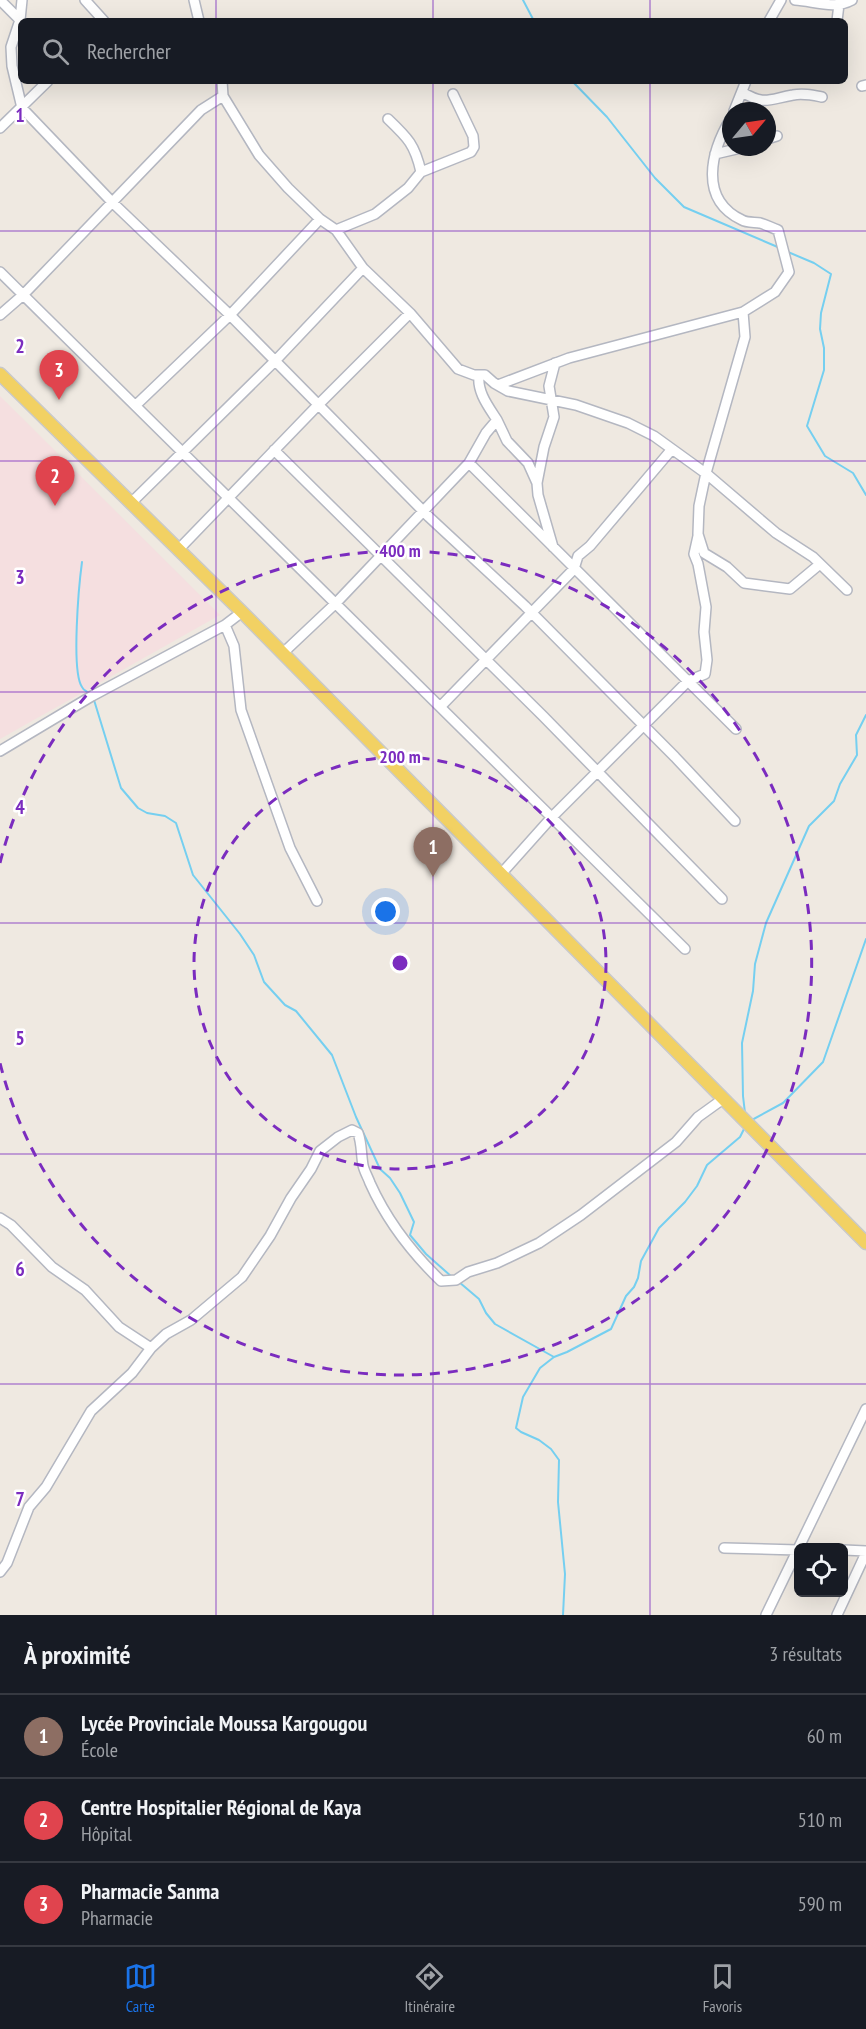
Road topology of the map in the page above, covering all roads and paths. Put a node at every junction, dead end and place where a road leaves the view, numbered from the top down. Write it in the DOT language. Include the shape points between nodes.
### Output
graph roads {
  1 [pos="0,0"];
  2 [pos="22,0"];
  3 [pos="85,0"];
  4 [pos="194,0"];
  5 [pos="781,0"];
  6 [pos="795,0"];
  7 [pos="852,0"];
  8 [pos="839,4"];
  9 [pos="18,18"];
  10 [pos="20,18"];
  11 [pos="107,18"];
  12 [pos="198,18"];
  13 [pos="771,18"];
  14 [pos="837,18"];
  15 [pos="18,25"];
  16 [pos="45,84"];
  17 [pos="222,84"];
  18 [pos="745,84"];
  19 [pos="742,92"];
  20 [pos="453,94"];
  21 [pos="223,96"];
  22 [pos="822,97"];
  23 [pos="738,102"];
  24 [pos="22,108"];
  25 [pos="388,119"];
  26 [pos="0,128"];
  27 [pos="722,133"];
  28 [pos="722,152"];
  29 [pos="715,154"];
  30 [pos="421,172"];
  31 [pos="112,201"];
  32 [pos="320,219"];
  33 [pos="336,230"];
  34 [pos="363,267"];
  35 [pos="0,272"];
  36 [pos="23,295"];
  37 [pos="743,312"];
  38 [pos="410,313"];
  39 [pos="0,315"];
  40 [pos="230,315"];
  41 [pos="276,360"];
  42 [pos="555,363"];
  43 [pos="0,374"];
  44 [pos="479,375"];
  45 [pos="498,385"];
  46 [pos="552,400"];
  47 [pos="319,404"];
  48 [pos="136,405"];
  49 [pos="497,420"];
  50 [pos="672,449"];
  51 [pos="274,450"];
  52 [pos="183,452"];
  53 [pos="469,463"];
  54 [pos="706,473"];
  55 [pos="537,483"];
  56 [pos="229,497"];
  57 [pos="131,503"];
  58 [pos="423,511"];
  59 [pos="698,534"];
  60 [pos="554,548"];
  61 [pos="178,549"];
  62 [pos="381,556"];
  63 [pos="820,564"];
  64 [pos="574,569"];
  65 [pos="847,590"];
  66 [pos="336,603"];
  67 [pos="242,612"];
  68 [pos="531,613"];
  69 [pos="225,625"];
  70 [pos="283,653"];
  71 [pos="486,660"];
  72 [pos="688,681"];
  73 [pos="441,706"];
  74 [pos="644,725"];
  75 [pos="736,729"];
  76 [pos="0,751"];
  77 [pos="597,772"];
  78 [pos="552,817"];
  79 [pos="735,821"];
  80 [pos="501,874"];
  81 [pos="722,898"];
  82 [pos="317,901"];
  83 [pos="685,949"];
  84 [pos="723,1099"];
  85 [pos="0,1218"];
  86 [pos="866,1243"];
  87 [pos="151,1347"];
  88 [pos="866,1409"];
  89 [pos="801,1543"];
  90 [pos="724,1548"];
  91 [pos="794,1550"];
  92 [pos="848,1550"];
  93 [pos="866,1552"];
  94 [pos="794,1558"];
  95 [pos="0,1572"];
  96 [pos="766,1615"];
  97 [pos="837,1615"];
  1 -- 9 [label="street"];
  2 -- 10 [label="street"];
  3 -- 11 [label="street"];
  4 -- 12 [label="street"];
  5 -- 13 [label="street"];
  6 -- 8 [label="street"];
  7 -- 8 [label="street"];
  8 -- 14 [label="street"];
  15 -- 24 [label="street" via="10,46"];
  16 -- 24 [label="street"];
  17 -- 21 [label="street"];
  18 -- 19 [label="street"];
  19 -- 22 [label="street" via="768,101 806,94"];
  19 -- 23 [label="street"];
  20 -- 30 [label="street" via="474,147 471,152"];
  21 -- 31 [label="street" via="201,110"];
  21 -- 32 [label="street" via="259,155"];
  24 -- 26 [label="street"];
  24 -- 31 [label="street"];
  25 -- 30 [label="street" via="417,153"];
  27 -- 29 [label="street"];
  28 -- 29 [label="street"];
  29 -- 37 [label="street" via="711,182 724,207 743,221 778,230 789,272 775,292"];
  30 -- 33 [label="street" via="408,188 375,214"];
  31 -- 36 [label="street"];
  31 -- 40 [label="street"];
  32 -- 33 [label="street"];
  32 -- 40 [label="street"];
  33 -- 34 [label="street"];
  34 -- 38 [label="street"];
  34 -- 41 [label="street"];
  35 -- 36 [label="street"];
  36 -- 39 [label="street"];
  36 -- 48 [label="street"];
  37 -- 42 [label="street"];
  37 -- 54 [label="street" via="744,337"];
  38 -- 44 [label="street" via="458,369"];
  38 -- 47 [label="street"];
  40 -- 41 [label="street"];
  40 -- 48 [label="street"];
  41 -- 47 [label="street"];
  41 -- 52 [label="street"];
  42 -- 45 [label="street"];
  42 -- 46 [label="street" via="549,386"];
  43 -- 57 [label="main road"];
  44 -- 45 [label="street"];
  44 -- 49 [label="street" via="485,402"];
  45 -- 46 [label="street" via="508,391"];
  46 -- 50 [label="street" via="628,423"];
  46 -- 55 [label="street" via="554,417"];
  47 -- 51 [label="street"];
  47 -- 58 [label="street"];
  48 -- 52 [label="street"];
  49 -- 53 [label="street"];
  49 -- 55 [label="street" via="507,441 528,463"];
  50 -- 54 [label="street"];
  50 -- 64 [label="street" via="578,556"];
  51 -- 56 [label="street"];
  51 -- 62 [label="street"];
  52 -- 56 [label="street"];
  52 -- 57 [label="street"];
  53 -- 58 [label="street"];
  53 -- 60 [label="street"];
  54 -- 59 [label="street"];
  54 -- 63 [label="street" via="776,533"];
  55 -- 60 [label="street"];
  56 -- 61 [label="street"];
  56 -- 66 [label="street"];
  57 -- 61 [label="main road"];
  58 -- 62 [label="street"];
  58 -- 68 [label="street"];
  59 -- 63 [label="street" via="704,553 744,583 790,589"];
  59 -- 72 [label="street" via="694,554 706,608 707,660 705,674"];
  60 -- 64 [label="street"];
  61 -- 67 [label="main road"];
  62 -- 66 [label="street"];
  62 -- 71 [label="street"];
  63 -- 65 [label="street"];
  64 -- 68 [label="street"];
  64 -- 72 [label="street"];
  66 -- 70 [label="street"];
  66 -- 73 [label="street"];
  67 -- 69 [label="street"];
  67 -- 70 [label="main road"];
  68 -- 71 [label="street"];
  68 -- 74 [label="street"];
  69 -- 76 [label="street" via="92,696"];
  69 -- 82 [label="street" via="234,646 241,710 290,848"];
  70 -- 80 [label="main road"];
  71 -- 73 [label="street"];
  71 -- 77 [label="street"];
  72 -- 74 [label="street"];
  72 -- 75 [label="street"];
  73 -- 78 [label="street"];
  74 -- 77 [label="street"];
  74 -- 79 [label="street"];
  77 -- 78 [label="street"];
  77 -- 81 [label="street"];
  78 -- 80 [label="street"];
  78 -- 83 [label="street"];
  80 -- 84 [label="main road"];
  84 -- 86 [label="main road"];
  84 -- 87 [label="street" via="698,1117 676,1142 581,1215 539,1243 456,1280 441,1281 404,1240 375,1194 363,1166 358,1133 344,1133 320,1152 242,1277"];
  85 -- 87 [label="street" via="52,1267 85,1290 119,1328"];
  87 -- 95 [label="street" via="132,1373 91,1411 62,1462 29,1508"];
  88 -- 89 [label="street"];
  90 -- 91 [label="street"];
  92 -- 93 [label="street"];
  93 -- 97 [label="street"];
  94 -- 96 [label="street"];
}
